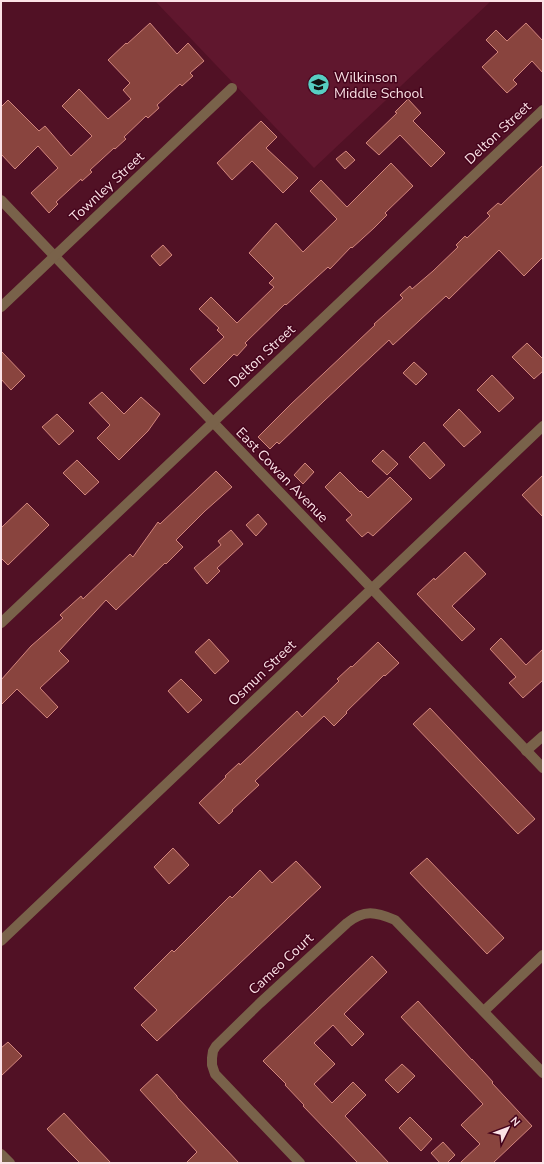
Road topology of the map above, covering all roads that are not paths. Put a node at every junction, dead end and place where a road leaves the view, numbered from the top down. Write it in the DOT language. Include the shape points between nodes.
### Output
graph roads {
  1 [pos="232,88"];
  2 [pos="543,110"];
  3 [pos="1,200"];
  4 [pos="54,256"];
  5 [pos="1,307"];
  6 [pos="212,422"];
  7 [pos="543,426"];
  8 [pos="371,588"];
  9 [pos="1,623"];
  10 [pos="543,736"];
  11 [pos="526,751"];
  12 [pos="543,768"];
  13 [pos="1,941"];
  14 [pos="543,955"];
  15 [pos="484,1011"];
  16 [pos="543,1073"];
  17 [pos="1,1154"];
  18 [pos="10,1163"];
  19 [pos="300,1163"];
  1 -- 4 [label="street, Townley Street"];
  2 -- 6 [label="street, Delton Street"];
  3 -- 4 [label="street, East Cowan Avenue"];
  4 -- 5 [label="street, Townley Street"];
  4 -- 6 [label="street, East Cowan Avenue"];
  6 -- 8 [label="street, East Cowan Avenue"];
  6 -- 9 [label="street, Delton Street"];
  7 -- 8 [label="street, Osmun Street"];
  8 -- 11 [label="street, East Cowan Avenue"];
  8 -- 13 [label="street, Osmun Street"];
  10 -- 11 [label="street"];
  11 -- 12 [label="street, East Cowan Avenue"];
  14 -- 15 [label="street"];
  15 -- 16 [label="street"];
  15 -- 19 [label="street, Cameo Court" via="395,920 366,913 347,922 220,1041 213,1051 212,1065 215,1074"];
  17 -- 18 [label="street"];
}
